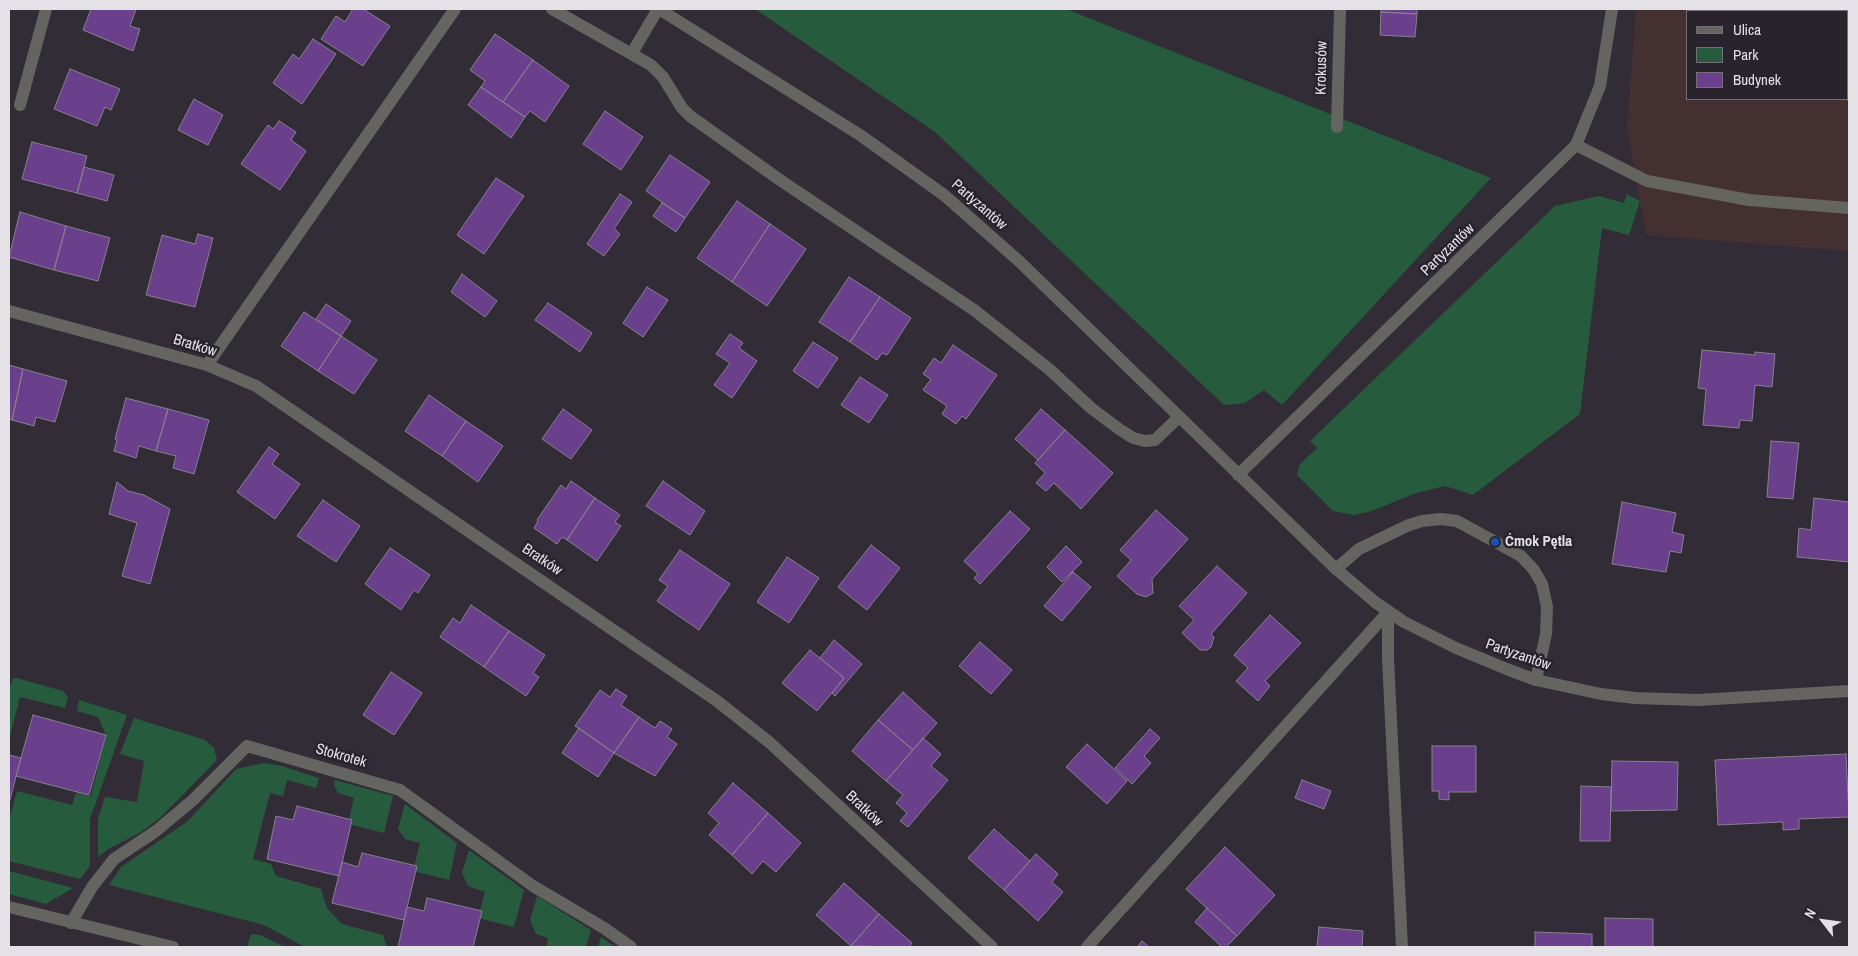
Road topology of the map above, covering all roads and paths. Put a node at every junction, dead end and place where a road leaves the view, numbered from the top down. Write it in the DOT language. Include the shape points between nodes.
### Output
graph roads {
  1 [pos="46,9"];
  2 [pos="455,9"];
  3 [pos="552,9"];
  4 [pos="659,9"];
  5 [pos="1340,9"];
  6 [pos="1612,9"];
  7 [pos="632,53"];
  8 [pos="20,105"];
  9 [pos="1337,127"];
  10 [pos="1576,145"];
  11 [pos="1849,208"];
  12 [pos="9,311"];
  13 [pos="207,365"];
  14 [pos="1179,417"];
  15 [pos="1238,475"];
  16 [pos="1336,569"];
  17 [pos="1388,612"];
  18 [pos="1536,680"];
  19 [pos="1849,691"];
  20 [pos="9,907"];
  21 [pos="71,923"];
  22 [pos="173,947"];
  23 [pos="631,947"];
  24 [pos="992,947"];
  25 [pos="1087,947"];
  26 [pos="1402,947"];
  1 -- 8 [label="street"];
  2 -- 13 [label="street"];
  3 -- 7 [label="street"];
  4 -- 7 [label="street"];
  4 -- 14 [label="street, Partyzantów" via="854,131 944,194 1020,262"];
  5 -- 9 [label="street, Krokusów"];
  6 -- 10 [label="street, Partyzantów" via="1600,86"];
  7 -- 14 [label="street" via="663,77 690,116 974,310 1119,429 1133,438 1155,440"];
  10 -- 11 [label="street" via="1648,181 1749,200"];
  10 -- 15 [label="street, Partyzantów"];
  12 -- 13 [label="street, Bratków"];
  13 -- 24 [label="street, Bratków" via="256,386 716,700 768,742"];
  14 -- 15 [label="street, Partyzantów"];
  15 -- 16 [label="street, Partyzantów"];
  16 -- 17 [label="street, Partyzantów"];
  16 -- 18 [label="street" via="1359,549 1409,525 1441,519 1457,521 1521,556 1542,584 1547,606 1546,634"];
  17 -- 18 [label="street, Partyzantów" via="1456,648"];
  17 -- 25 [label="street"];
  17 -- 26 [label="street"];
  18 -- 19 [label="street, Partyzantów" via="1601,694 1651,698 1726,699"];
  20 -- 21 [label="street"];
  21 -- 22 [label="street"];
  21 -- 23 [label="street, Stokrotek" via="92,887 114,859 156,832 248,746 400,790 534,886"];
}
